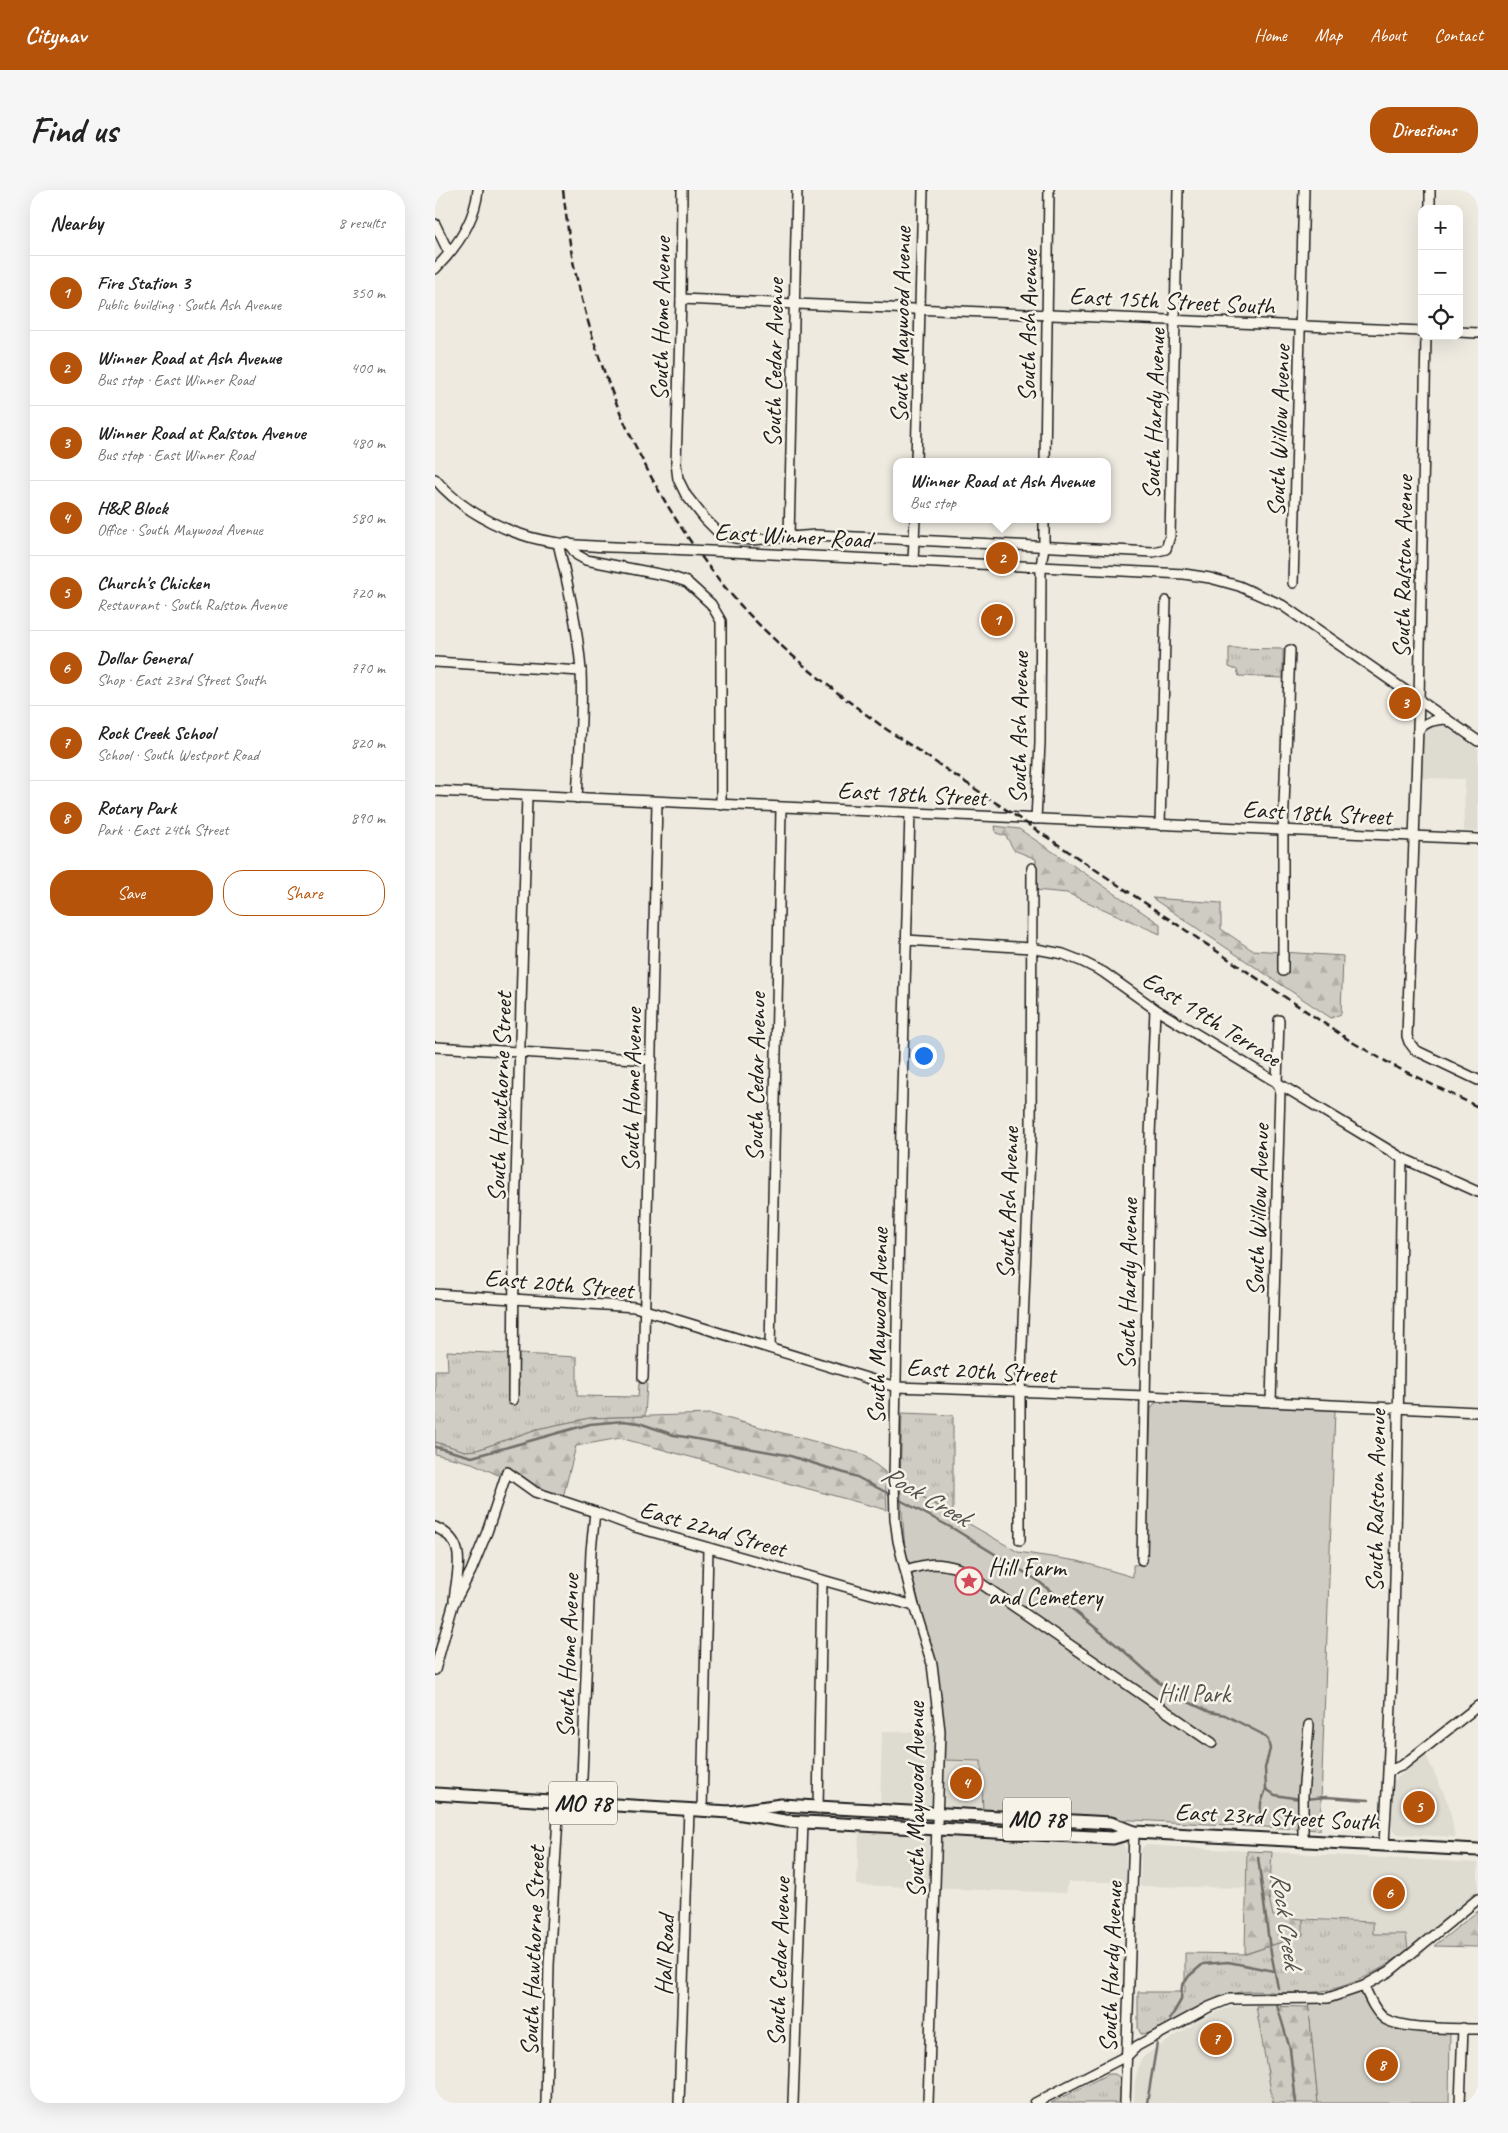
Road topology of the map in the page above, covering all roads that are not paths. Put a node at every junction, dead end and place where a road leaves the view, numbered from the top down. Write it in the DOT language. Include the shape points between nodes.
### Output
graph roads {
  1 [pos="478,190"];
  2 [pos="682,190"];
  3 [pos="797,190"];
  4 [pos="923,190"];
  5 [pos="1049,190"];
  6 [pos="1178,190"];
  7 [pos="1304,190"];
  8 [pos="1430,190"];
  9 [pos="1430,205"];
  10 [pos="435,224"];
  11 [pos="449,252"];
  12 [pos="435,269"];
  13 [pos="681,300"];
  14 [pos="794,305"];
  15 [pos="921,310"];
  16 [pos="1046,315"];
  17 [pos="1176,321"];
  18 [pos="1301,326"];
  19 [pos="1418,331"];
  20 [pos="1463,332"];
  21 [pos="1478,333"];
  22 [pos="1426,340"];
  23 [pos="917,458"];
  24 [pos="1045,458"];
  25 [pos="435,480"];
  26 [pos="915,523"];
  27 [pos="1044,523"];
  28 [pos="789,538"];
  29 [pos="914,539"];
  30 [pos="558,543"];
  31 [pos="568,543"];
  32 [pos="1044,547"];
  33 [pos="1166,549"];
  34 [pos="913,561"];
  35 [pos="1041,566"];
  36 [pos="1293,583"];
  37 [pos="1166,601"];
  38 [pos="1291,650"];
  39 [pos="435,662"];
  40 [pos="581,671"];
  41 [pos="1419,700"];
  42 [pos="1446,718"];
  43 [pos="1418,731"];
  44 [pos="1478,741"];
  45 [pos="435,791"];
  46 [pos="527,796"];
  47 [pos="577,798"];
  48 [pos="657,802"];
  49 [pos="721,805"];
  50 [pos="781,808"];
  51 [pos="910,814"];
  52 [pos="1036,819"];
  53 [pos="1160,825"];
  54 [pos="1283,831"];
  55 [pos="1414,836"];
  56 [pos="1478,839"];
  57 [pos="1032,868"];
  58 [pos="906,940"];
  59 [pos="1031,948"];
  60 [pos="1283,971"];
  61 [pos="1155,1009"];
  62 [pos="1279,1020"];
  63 [pos="435,1047"];
  64 [pos="520,1051"];
  65 [pos="652,1060"];
  66 [pos="1478,1080"];
  67 [pos="1277,1082"];
  68 [pos="1401,1158"];
  69 [pos="1478,1192"];
  70 [pos="435,1294"];
  71 [pos="514,1298"];
  72 [pos="645,1310"];
  73 [pos="770,1348"];
  74 [pos="643,1378"];
  75 [pos="896,1387"];
  76 [pos="1020,1393"];
  77 [pos="1146,1396"];
  78 [pos="513,1400"];
  79 [pos="1271,1402"];
  80 [pos="1398,1409"];
  81 [pos="1478,1412"];
  82 [pos="595,1512"];
  83 [pos="435,1527"];
  84 [pos="1020,1540"];
  85 [pos="708,1548"];
  86 [pos="1142,1560"];
  87 [pos="907,1570"];
  88 [pos="822,1580"];
  89 [pos="453,1605"];
  90 [pos="915,1606"];
  91 [pos="435,1670"];
  92 [pos="1478,1706"];
  93 [pos="1309,1725"];
  94 [pos="1212,1743"];
  95 [pos="1389,1770"];
  96 [pos="435,1794"];
  97 [pos="559,1801"];
  98 [pos="581,1803"];
  99 [pos="818,1808"];
  100 [pos="689,1809"];
  101 [pos="702,1810"];
  102 [pos="730,1812"];
  103 [pos="938,1814"];
  104 [pos="803,1822"];
  105 [pos="937,1828"];
  106 [pos="1134,1832"];
  107 [pos="1303,1840"];
  108 [pos="1384,1844"];
  109 [pos="1478,1850"];
  110 [pos="1478,1899"];
  111 [pos="1365,1986"];
  112 [pos="1463,2028"];
  113 [pos="1478,2029"];
  114 [pos="1127,2056"];
  115 [pos="546,2103"];
  116 [pos="679,2103"];
  117 [pos="793,2103"];
  118 [pos="928,2103"];
  119 [pos="1035,2103"];
  120 [pos="1125,2103"];
  121 [pos="1460,2103"];
  1 -- 11 [label="street" via="472,215"];
  2 -- 13 [label="street, South Home Avenue"];
  3 -- 14 [label="street, South Cedar Avenue"];
  4 -- 15 [label="street, South Maywood Avenue"];
  5 -- 16 [label="street, South Ash Avenue"];
  6 -- 17 [label="street, South Hardy Avenue"];
  7 -- 18 [label="street, South Willow Avenue"];
  8 -- 9 [label="street"];
  10 -- 11 [label="street"];
  11 -- 12 [label="street"];
  13 -- 14 [label="street, East 15th Street South"];
  13 -- 28 [label="street, South Home Avenue" via="678,479 691,501 720,534 752,540"];
  14 -- 15 [label="street, East 15th Street South"];
  14 -- 28 [label="street, South Cedar Avenue"];
  15 -- 16 [label="street, East 15th Street South"];
  15 -- 23 [label="street, South Maywood Avenue"];
  16 -- 17 [label="street, East 15th Street South"];
  16 -- 24 [label="street, South Ash Avenue"];
  17 -- 18 [label="street, East 15th Street South"];
  17 -- 33 [label="street, South Hardy Avenue" via="1170,536"];
  18 -- 19 [label="street, East 15th Street South"];
  18 -- 36 [label="street, South Willow Avenue"];
  20 -- 21 [label="street"];
  22 -- 41 [label="street, South Ralston Avenue"];
  25 -- 30 [label="street, East Winner Road" via="476,513 514,532"];
  26 -- 29 [label="street"];
  27 -- 32 [label="street, South Ash Avenue"];
  28 -- 29 [label="street, South Home Avenue" via="816,535"];
  29 -- 32 [label="street, South Home Avenue"];
  29 -- 34 [label="street"];
  30 -- 31 [label="street, East Winner Road"];
  30 -- 40 [label="street" via="574,612"];
  31 -- 34 [label="street, East Winner Road, bridge"];
  31 -- 49 [label="street" via="577,555 587,560 687,582 711,604 721,621"];
  32 -- 33 [label="street, South Home Avenue" via="1153,552"];
  32 -- 35 [label="street, South Ash Avenue"];
  34 -- 35 [label="street, East Winner Road"];
  35 -- 41 [label="street, East Winner Road" via="1184,574 1239,586 1282,605"];
  35 -- 52 [label="street, South Ash Avenue"];
  37 -- 53 [label="street"];
  38 -- 54 [label="street"];
  39 -- 40 [label="street"];
  40 -- 47 [label="street"];
  41 -- 42 [label="street, East Winner Road"];
  41 -- 43 [label="street, South Ralston Avenue"];
  42 -- 43 [label="street" via="1423,724"];
  42 -- 44 [label="street, East Winner Road"];
  43 -- 55 [label="street, South Ralston Avenue"];
  45 -- 46 [label="street, East 18th Street"];
  46 -- 47 [label="street, East 18th Street"];
  46 -- 64 [label="street, South Hawthorne Street"];
  47 -- 48 [label="street, East 18th Street"];
  48 -- 49 [label="street, East 18th Street"];
  48 -- 65 [label="street, South Home Avenue"];
  49 -- 50 [label="street, East 18th Street"];
  50 -- 51 [label="street, East 18th Street"];
  50 -- 73 [label="street, South Cedar Avenue"];
  51 -- 52 [label="street, East 18th Street"];
  51 -- 58 [label="street, South Maywood Avenue"];
  52 -- 53 [label="street, East 18th Street"];
  53 -- 54 [label="street, East 18th Street"];
  54 -- 55 [label="street, East 18th Street"];
  54 -- 60 [label="street"];
  55 -- 56 [label="street, East 18th Street"];
  55 -- 66 [label="street, South Ralston Avenue" via="1408,1039 1415,1050"];
  57 -- 59 [label="street, South Ash Avenue"];
  58 -- 59 [label="street, East 19th Terrace"];
  58 -- 75 [label="street, South Maywood Avenue"];
  59 -- 61 [label="street, East 19th Terrace" via="1081,961 1103,972"];
  59 -- 76 [label="street, South Ash Avenue" via="1031,1132"];
  61 -- 67 [label="street, East 19th Terrace"];
  61 -- 77 [label="street, South Hardy Avenue"];
  62 -- 67 [label="street, South Willow Avenue"];
  63 -- 64 [label="street"];
  64 -- 65 [label="street"];
  64 -- 71 [label="street, South Hawthorne Street"];
  65 -- 72 [label="street, South Home Avenue"];
  67 -- 68 [label="street, East 19th Terrace"];
  67 -- 79 [label="street, South Willow Avenue" via="1280,1090"];
  68 -- 69 [label="street, East 19th Terrace"];
  68 -- 80 [label="street, South Ralston Avenue"];
  70 -- 71 [label="street, East 20th Street"];
  71 -- 72 [label="street, East 20th Street" via="609,1304"];
  71 -- 78 [label="street, South Hawthorne Street"];
  72 -- 73 [label="street, East 20th Street"];
  72 -- 74 [label="street, South Home Avenue"];
  73 -- 75 [label="street, East 20th Street"];
  75 -- 76 [label="street, East 20th Street"];
  75 -- 87 [label="street, South Maywood Avenue" via="895,1519"];
  76 -- 77 [label="street, East 20th Street"];
  76 -- 84 [label="street, South Ash Avenue"];
  77 -- 79 [label="street, East 20th Street"];
  77 -- 86 [label="street, South Hardy Avenue"];
  79 -- 80 [label="street, East 20th Street"];
  80 -- 81 [label="street, East 20th Street"];
  80 -- 95 [label="street, South Ralston Avenue"];
  82 -- 85 [label="street, East 22nd Street"];
  82 -- 89 [label="street, East 22nd Street" via="535,1492 507,1472 471,1572"];
  82 -- 98 [label="street, South Home Avenue"];
  83 -- 89 [label="street" via="453,1538 458,1549"];
  85 -- 88 [label="street, East 22nd Street"];
  85 -- 101 [label="street"];
  87 -- 90 [label="street, South Maywood Avenue"];
  87 -- 94 [label="street" via="927,1563 960,1569"];
  88 -- 90 [label="street, East 22nd Street"];
  88 -- 99 [label="street"];
  89 -- 91 [label="street"];
  90 -- 103 [label="street, South Maywood Avenue" via="932,1664 937,1701 940,1731"];
  92 -- 95 [label="street" via="1403,1765"];
  93 -- 107 [label="street" via="1302,1799"];
  95 -- 108 [label="street, South Ralston Avenue"];
  96 -- 97 [label="main road, East 23rd Street South / MO 78"];
  97 -- 98 [label="main road, East 23rd Street South / MO 78"];
  97 -- 115 [label="street, South Hawthorne Street" via="549,1965"];
  98 -- 100 [label="main road, East 23rd Street South / MO 78"];
  99 -- 102 [label="main road, East 23rd Street South / MO 78" via="781,1805"];
  99 -- 103 [label="main road, East 23rd Street South / MO 78"];
  100 -- 101 [label="main road, East 23rd Street South / MO 78"];
  100 -- 116 [label="street, Hall Road"];
  101 -- 102 [label="main road, East 23rd Street South / MO 78"];
  102 -- 104 [label="main road, East 23rd Street South / MO 78"];
  103 -- 105 [label="street, South Maywood Avenue"];
  103 -- 106 [label="main road, East 23rd Street South / MO 78" via="1111,1823"];
  104 -- 105 [label="main road, East 23rd Street South / MO 78"];
  104 -- 117 [label="street, South Cedar Avenue"];
  105 -- 106 [label="main road, East 23rd Street South / MO 78" via="1113,1838"];
  105 -- 118 [label="street, South Maywood Avenue"];
  106 -- 107 [label="main road, East 23rd Street South / MO 78"];
  106 -- 114 [label="street, South Hardy Avenue"];
  107 -- 108 [label="main road, East 23rd Street South / MO 78"];
  108 -- 109 [label="main road, East 23rd Street South / MO 78"];
  110 -- 111 [label="street" via="1414,1953"];
  111 -- 112 [label="street" via="1373,2005 1385,2018 1403,2025"];
  111 -- 114 [label="street" via="1328,1998 1229,1999 1137,2046"];
  112 -- 113 [label="street"];
  112 -- 121 [label="street"];
  114 -- 119 [label="street"];
  114 -- 120 [label="street, South Hardy Avenue"];
}
